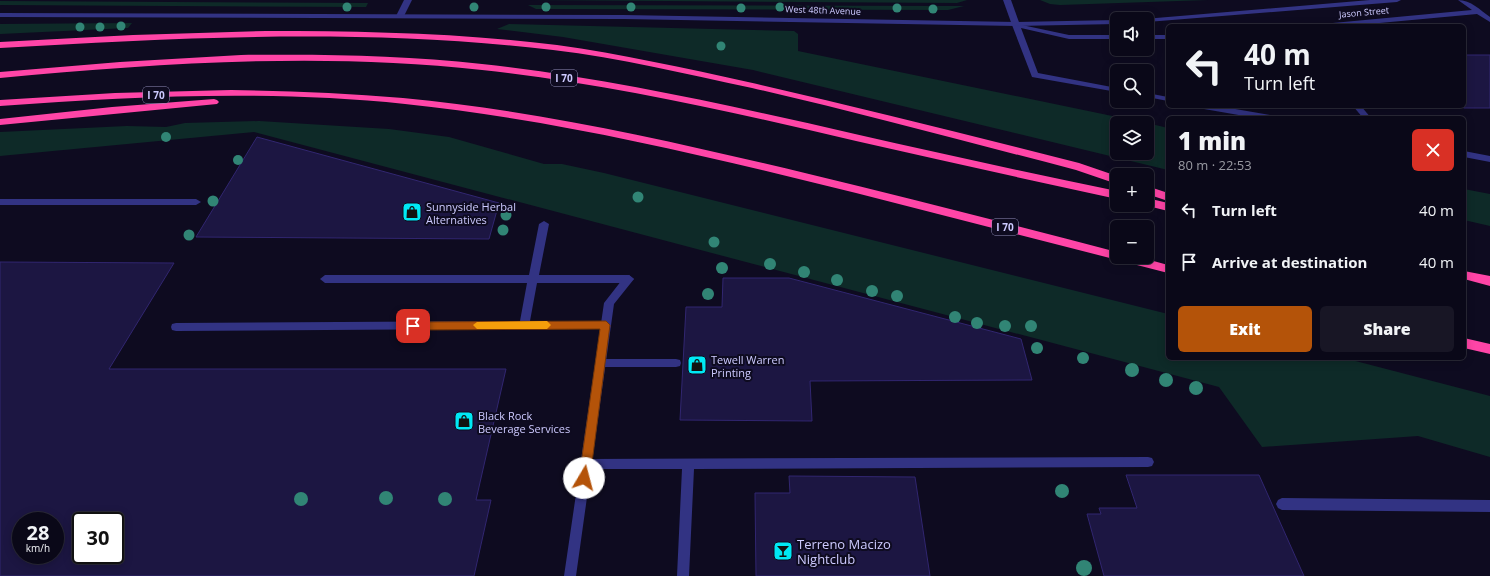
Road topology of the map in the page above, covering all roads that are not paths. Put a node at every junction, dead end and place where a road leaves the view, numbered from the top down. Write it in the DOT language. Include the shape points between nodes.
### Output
graph roads {
  1 [pos="408,0"];
  2 [pos="1007,0"];
  3 [pos="1397,0"];
  4 [pos="1462,0"];
  5 [pos="1479,12"];
  6 [pos="0,15"];
  7 [pos="400,16"];
  8 [pos="1154,19"];
  9 [pos="1490,20"];
  10 [pos="1110,22"];
  11 [pos="1344,24"];
  12 [pos="1016,25"];
  13 [pos="1110,37"];
  14 [pos="1154,37"];
  15 [pos="1166,37"];
  16 [pos="0,45"];
  17 [pos="0,75"];
  18 [pos="1110,89"];
  19 [pos="312,95"];
  20 [pos="1154,96"];
  21 [pos="1166,99"];
  22 [pos="0,103"];
  23 [pos="1215,108"];
  24 [pos="1359,108"];
  25 [pos="1259,116"];
  26 [pos="1365,116"];
  27 [pos="0,122"];
  28 [pos="1466,154"];
  29 [pos="1490,159"];
  30 [pos="1110,178"];
  31 [pos="1154,192"];
  32 [pos="1110,194"];
  33 [pos="1166,196"];
  34 [pos="0,202"];
  35 [pos="196,202"];
  36 [pos="1154,204"];
  37 [pos="1166,207"];
  38 [pos="544,224"];
  39 [pos="1110,254"];
  40 [pos="1151,264"];
  41 [pos="1166,268"];
  42 [pos="1466,275"];
  43 [pos="325,279"];
  44 [pos="533,279"];
  45 [pos="1490,281"];
  46 [pos="524,325"];
  47 [pos="606,325"];
  48 [pos="176,327"];
  49 [pos="1466,343"];
  50 [pos="1490,349"];
  51 [pos="600,363"];
  52 [pos="676,363"];
  53 [pos="1148,462"];
  54 [pos="688,463"];
  55 [pos="586,464"];
  56 [pos="1282,504"];
  57 [pos="1490,506"];
  58 [pos="570,576"];
  59 [pos="683,576"];
  1 -- 7 [label="street"];
  2 -- 12 [label="street"];
  3 -- 8 [label="street"];
  4 -- 5 [label="street"];
  5 -- 9 [label="street"];
  5 -- 11 [label="street, Jason Street"];
  6 -- 7 [label="street, West 48th Avenue"];
  7 -- 12 [label="street, West 48th Avenue" via="738,18"];
  10 -- 12 [label="street, West 48th Avenue"];
  12 -- 13 [label="street" via="1069,38"];
  12 -- 18 [label="street" via="1035,75"];
  14 -- 15 [label="street"];
  16 -- 30 [label="highway" via="225,35 343,34 423,36 535,45 616,58 765,89 1079,167"];
  17 -- 32 [label="highway, I 70" via="152,62 275,58 375,60 480,67 581,81 681,99"];
  19 -- 22 [label="highway, I 70" via="180,94"];
  19 -- 27 [label="highway" via="163,105"];
  19 -- 39 [label="highway, I 70" via="459,107 552,121 718,156"];
  20 -- 21 [label="street"];
  23 -- 25 [label="street"];
  24 -- 26 [label="street"];
  28 -- 29 [label="street"];
  31 -- 33 [label="highway"];
  34 -- 35 [label="street"];
  36 -- 37 [label="highway"];
  38 -- 44 [label="street"];
  40 -- 41 [label="highway"];
  42 -- 45 [label="highway"];
  43 -- 44 [label="street"];
  44 -- 46 [label="street"];
  44 -- 47 [label="street" via="629,279 608,304"];
  46 -- 47 [label="street"];
  46 -- 48 [label="street"];
  47 -- 51 [label="street"];
  49 -- 50 [label="highway"];
  51 -- 52 [label="street"];
  51 -- 55 [label="street"];
  53 -- 54 [label="street"];
  54 -- 55 [label="street"];
  54 -- 59 [label="street"];
  55 -- 58 [label="street"];
  56 -- 57 [label="street"];
}
